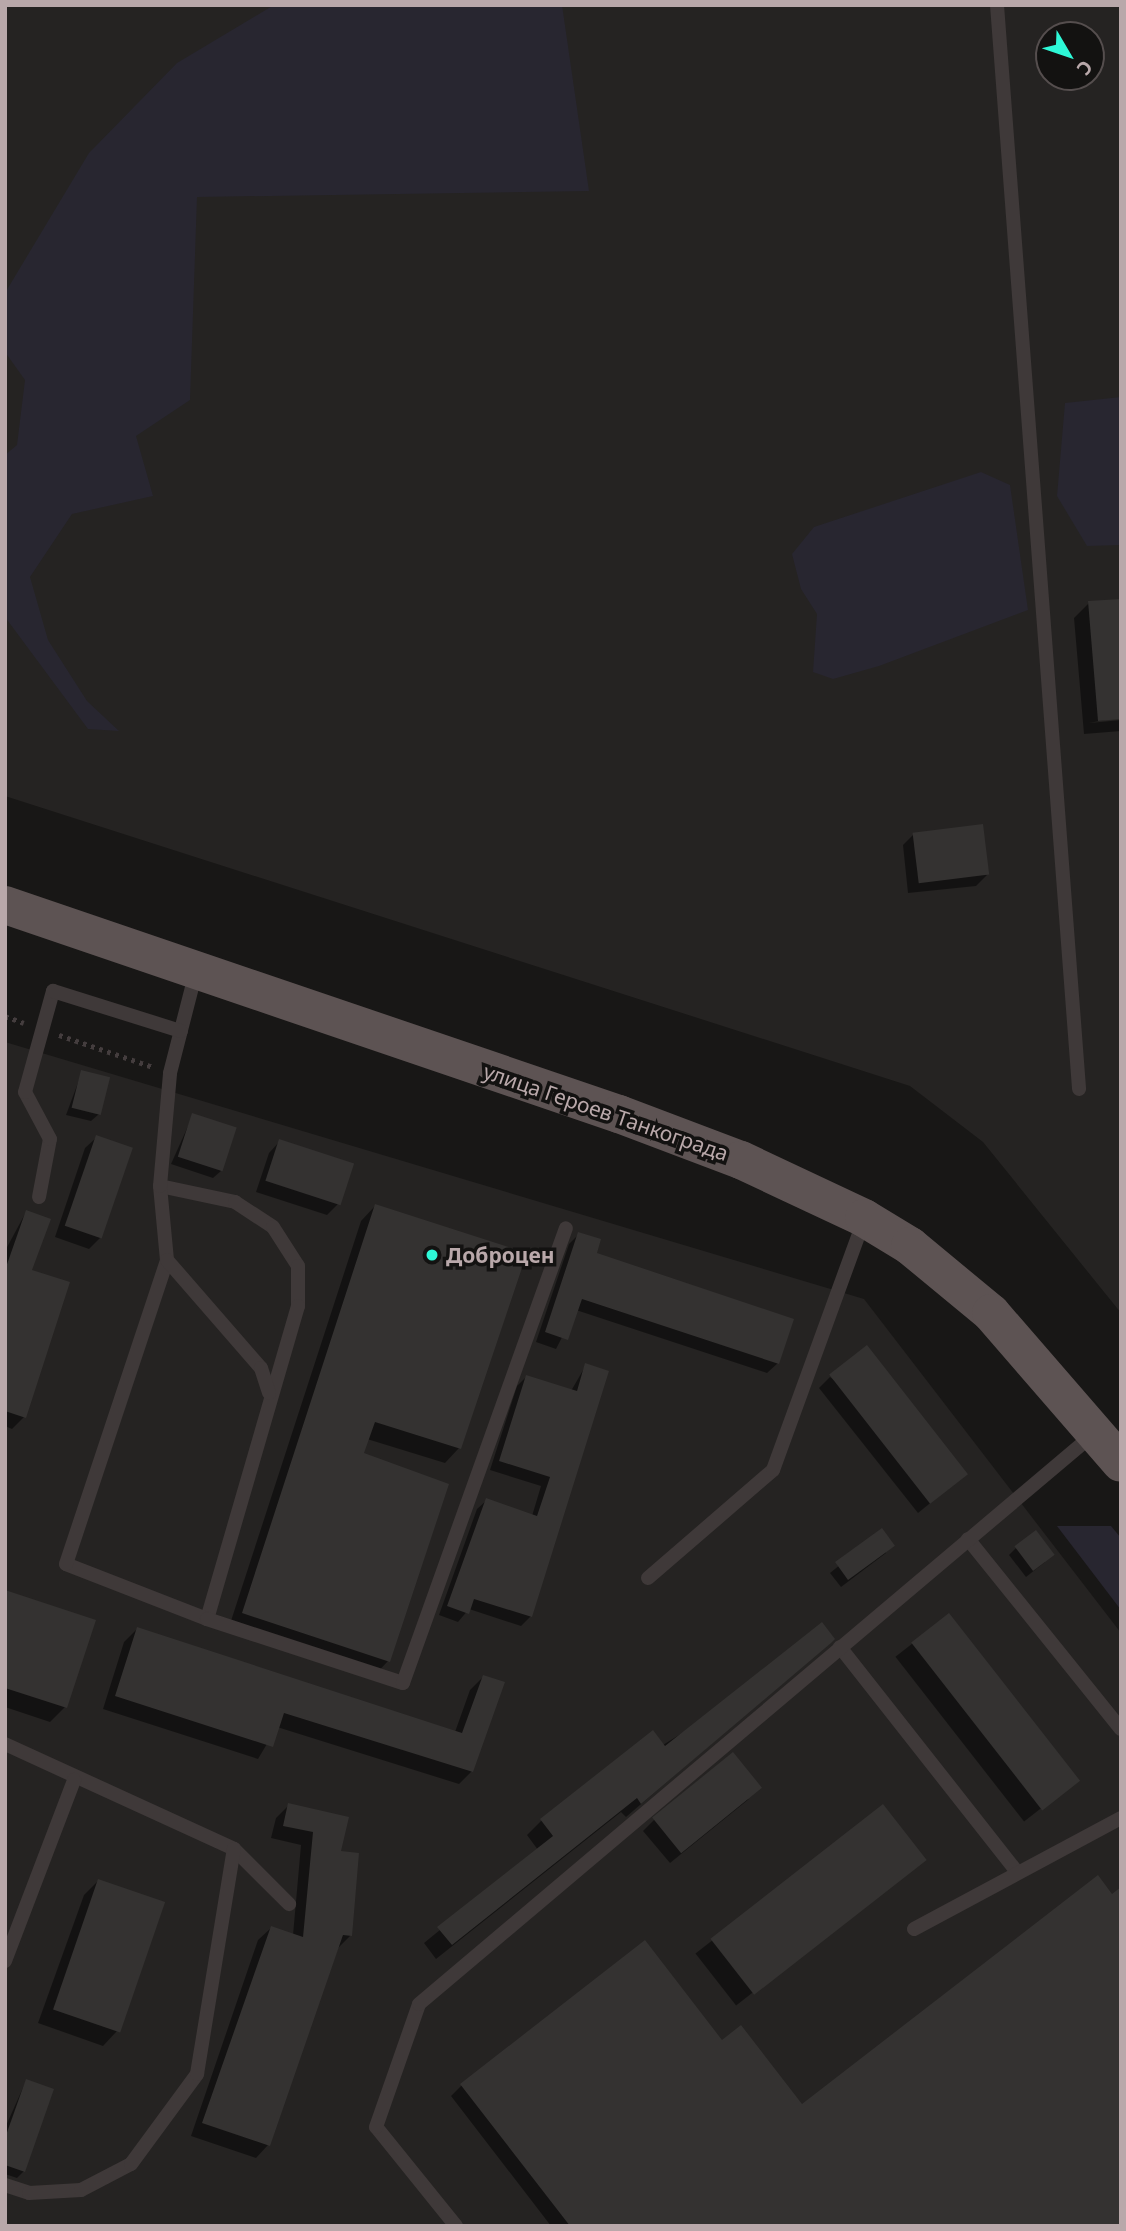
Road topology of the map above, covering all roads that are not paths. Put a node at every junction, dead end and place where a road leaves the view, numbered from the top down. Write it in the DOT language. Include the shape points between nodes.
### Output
graph roads {
  1 [pos="997,5"];
  2 [pos="5,905"];
  3 [pos="196,972"];
  4 [pos="181,1031"];
  5 [pos="1079,1088"];
  6 [pos="160,1186"];
  7 [pos="39,1197"];
  8 [pos="864,1218"];
  9 [pos="566,1228"];
  10 [pos="167,1260"];
  11 [pos="269,1393"];
  12 [pos="1096,1432"];
  13 [pos="1121,1462"];
  14 [pos="968,1539"];
  15 [pos="648,1578"];
  16 [pos="207,1619"];
  17 [pos="840,1647"];
  18 [pos="1121,1729"];
  19 [pos="5,1744"];
  20 [pos="74,1780"];
  21 [pos="1120,1816"];
  22 [pos="234,1849"];
  23 [pos="1017,1871"];
  24 [pos="289,1904"];
  25 [pos="914,1928"];
  26 [pos="5,1961"];
  27 [pos="5,2185"];
  28 [pos="456,2226"];
  1 -- 5 [label="lane"];
  2 -- 3 [label="main road, улица Героев Танкограда"];
  3 -- 4 [label="lane"];
  3 -- 8 [label="main road, улица Героев Танкограда" via="619,1114 741,1160"];
  4 -- 6 [label="lane" via="170,1073"];
  4 -- 7 [label="lane" via="53,991 25,1092 50,1139"];
  6 -- 10 [label="lane"];
  6 -- 11 [label="lane" via="235,1202 273,1227 298,1266 298,1306"];
  8 -- 12 [label="main road, улица Героев Танкограда" via="911,1246 991,1313"];
  8 -- 15 [label="lane" via="773,1470"];
  9 -- 16 [label="lane" via="403,1682"];
  10 -- 11 [label="lane" via="261,1368"];
  10 -- 16 [label="lane" via="66,1564"];
  11 -- 16 [label="lane"];
  12 -- 13 [label="main road, улица Героев Танкограда"];
  12 -- 14 [label="lane"];
  14 -- 17 [label="lane"];
  14 -- 18 [label="lane"];
  17 -- 23 [label="lane"];
  17 -- 28 [label="lane" via="419,2004 376,2127"];
  19 -- 20 [label="lane"];
  20 -- 22 [label="lane"];
  20 -- 26 [label="lane"];
  21 -- 23 [label="lane"];
  22 -- 24 [label="lane"];
  22 -- 27 [label="lane" via="197,2074 131,2164 81,2190 29,2193"];
  23 -- 25 [label="lane"];
}
